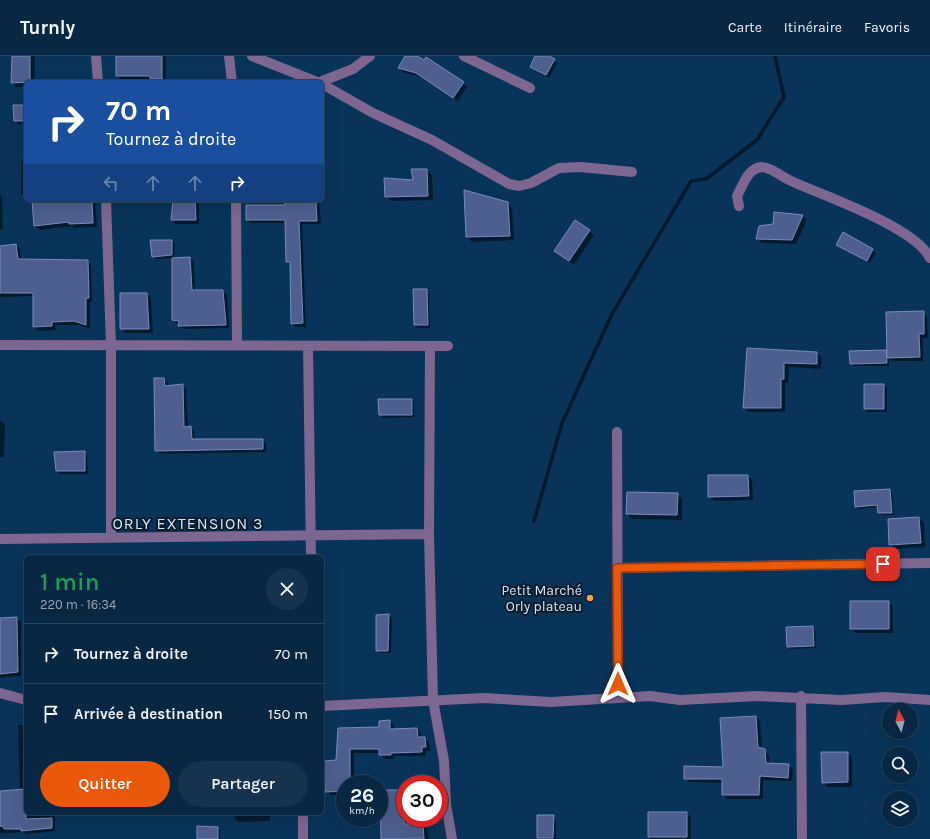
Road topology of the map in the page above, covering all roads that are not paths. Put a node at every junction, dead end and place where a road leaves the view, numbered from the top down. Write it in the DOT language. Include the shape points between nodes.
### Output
graph roads {
  1 [pos="96,56"];
  2 [pos="229,56"];
  3 [pos="252,56"];
  4 [pos="370,56"];
  5 [pos="464,56"];
  6 [pos="264,58"];
  7 [pos="98,80"];
  8 [pos="232,80"];
  9 [pos="313,80"];
  10 [pos="324,81"];
  11 [pos="324,85"];
  12 [pos="530,88"];
  13 [pos="632,172"];
  14 [pos="106,202"];
  15 [pos="236,202"];
  16 [pos="739,206"];
  17 [pos="930,258"];
  18 [pos="0,345"];
  19 [pos="238,345"];
  20 [pos="111,346"];
  21 [pos="308,346"];
  22 [pos="430,346"];
  23 [pos="448,346"];
  24 [pos="617,432"];
  25 [pos="429,534"];
  26 [pos="310,536"];
  27 [pos="111,538"];
  28 [pos="0,539"];
  29 [pos="311,555"];
  30 [pos="930,563"];
  31 [pos="617,568"];
  32 [pos="0,693"];
  33 [pos="801,696"];
  34 [pos="618,698"];
  35 [pos="24,699"];
  36 [pos="433,700"];
  37 [pos="930,700"];
  38 [pos="324,706"];
  39 [pos="303,815"];
  40 [pos="303,839"];
  41 [pos="452,839"];
  42 [pos="802,839"];
  1 -- 7 [label="street"];
  2 -- 8 [label="street"];
  3 -- 6 [label="street"];
  4 -- 10 [label="street" via="353,69"];
  5 -- 12 [label="street"];
  6 -- 9 [label="street"];
  11 -- 13 [label="street" via="373,113 432,140 509,184 519,186 531,183 559,168 581,167"];
  14 -- 20 [label="street"];
  15 -- 19 [label="street"];
  16 -- 17 [label="street" via="736,196 747,176 756,168 767,168 882,221 909,236 926,250"];
  18 -- 20 [label="street"];
  19 -- 20 [label="street"];
  19 -- 21 [label="street"];
  20 -- 27 [label="street"];
  21 -- 22 [label="street"];
  21 -- 26 [label="street"];
  22 -- 23 [label="street"];
  22 -- 25 [label="street"];
  24 -- 31 [label="street"];
  25 -- 26 [label="street"];
  25 -- 36 [label="street"];
  26 -- 27 [label="street"];
  26 -- 29 [label="street"];
  27 -- 28 [label="street"];
  30 -- 31 [label="street"];
  31 -- 34 [label="street"];
  32 -- 35 [label="street"];
  33 -- 34 [label="street" via="680,700 650,696"];
  33 -- 37 [label="street" via="842,700 885,697"];
  33 -- 42 [label="street"];
  34 -- 36 [label="street" via="552,702 484,698"];
  36 -- 38 [label="street"];
  36 -- 41 [label="street" via="444,761 446,804"];
  39 -- 40 [label="street"];
}
